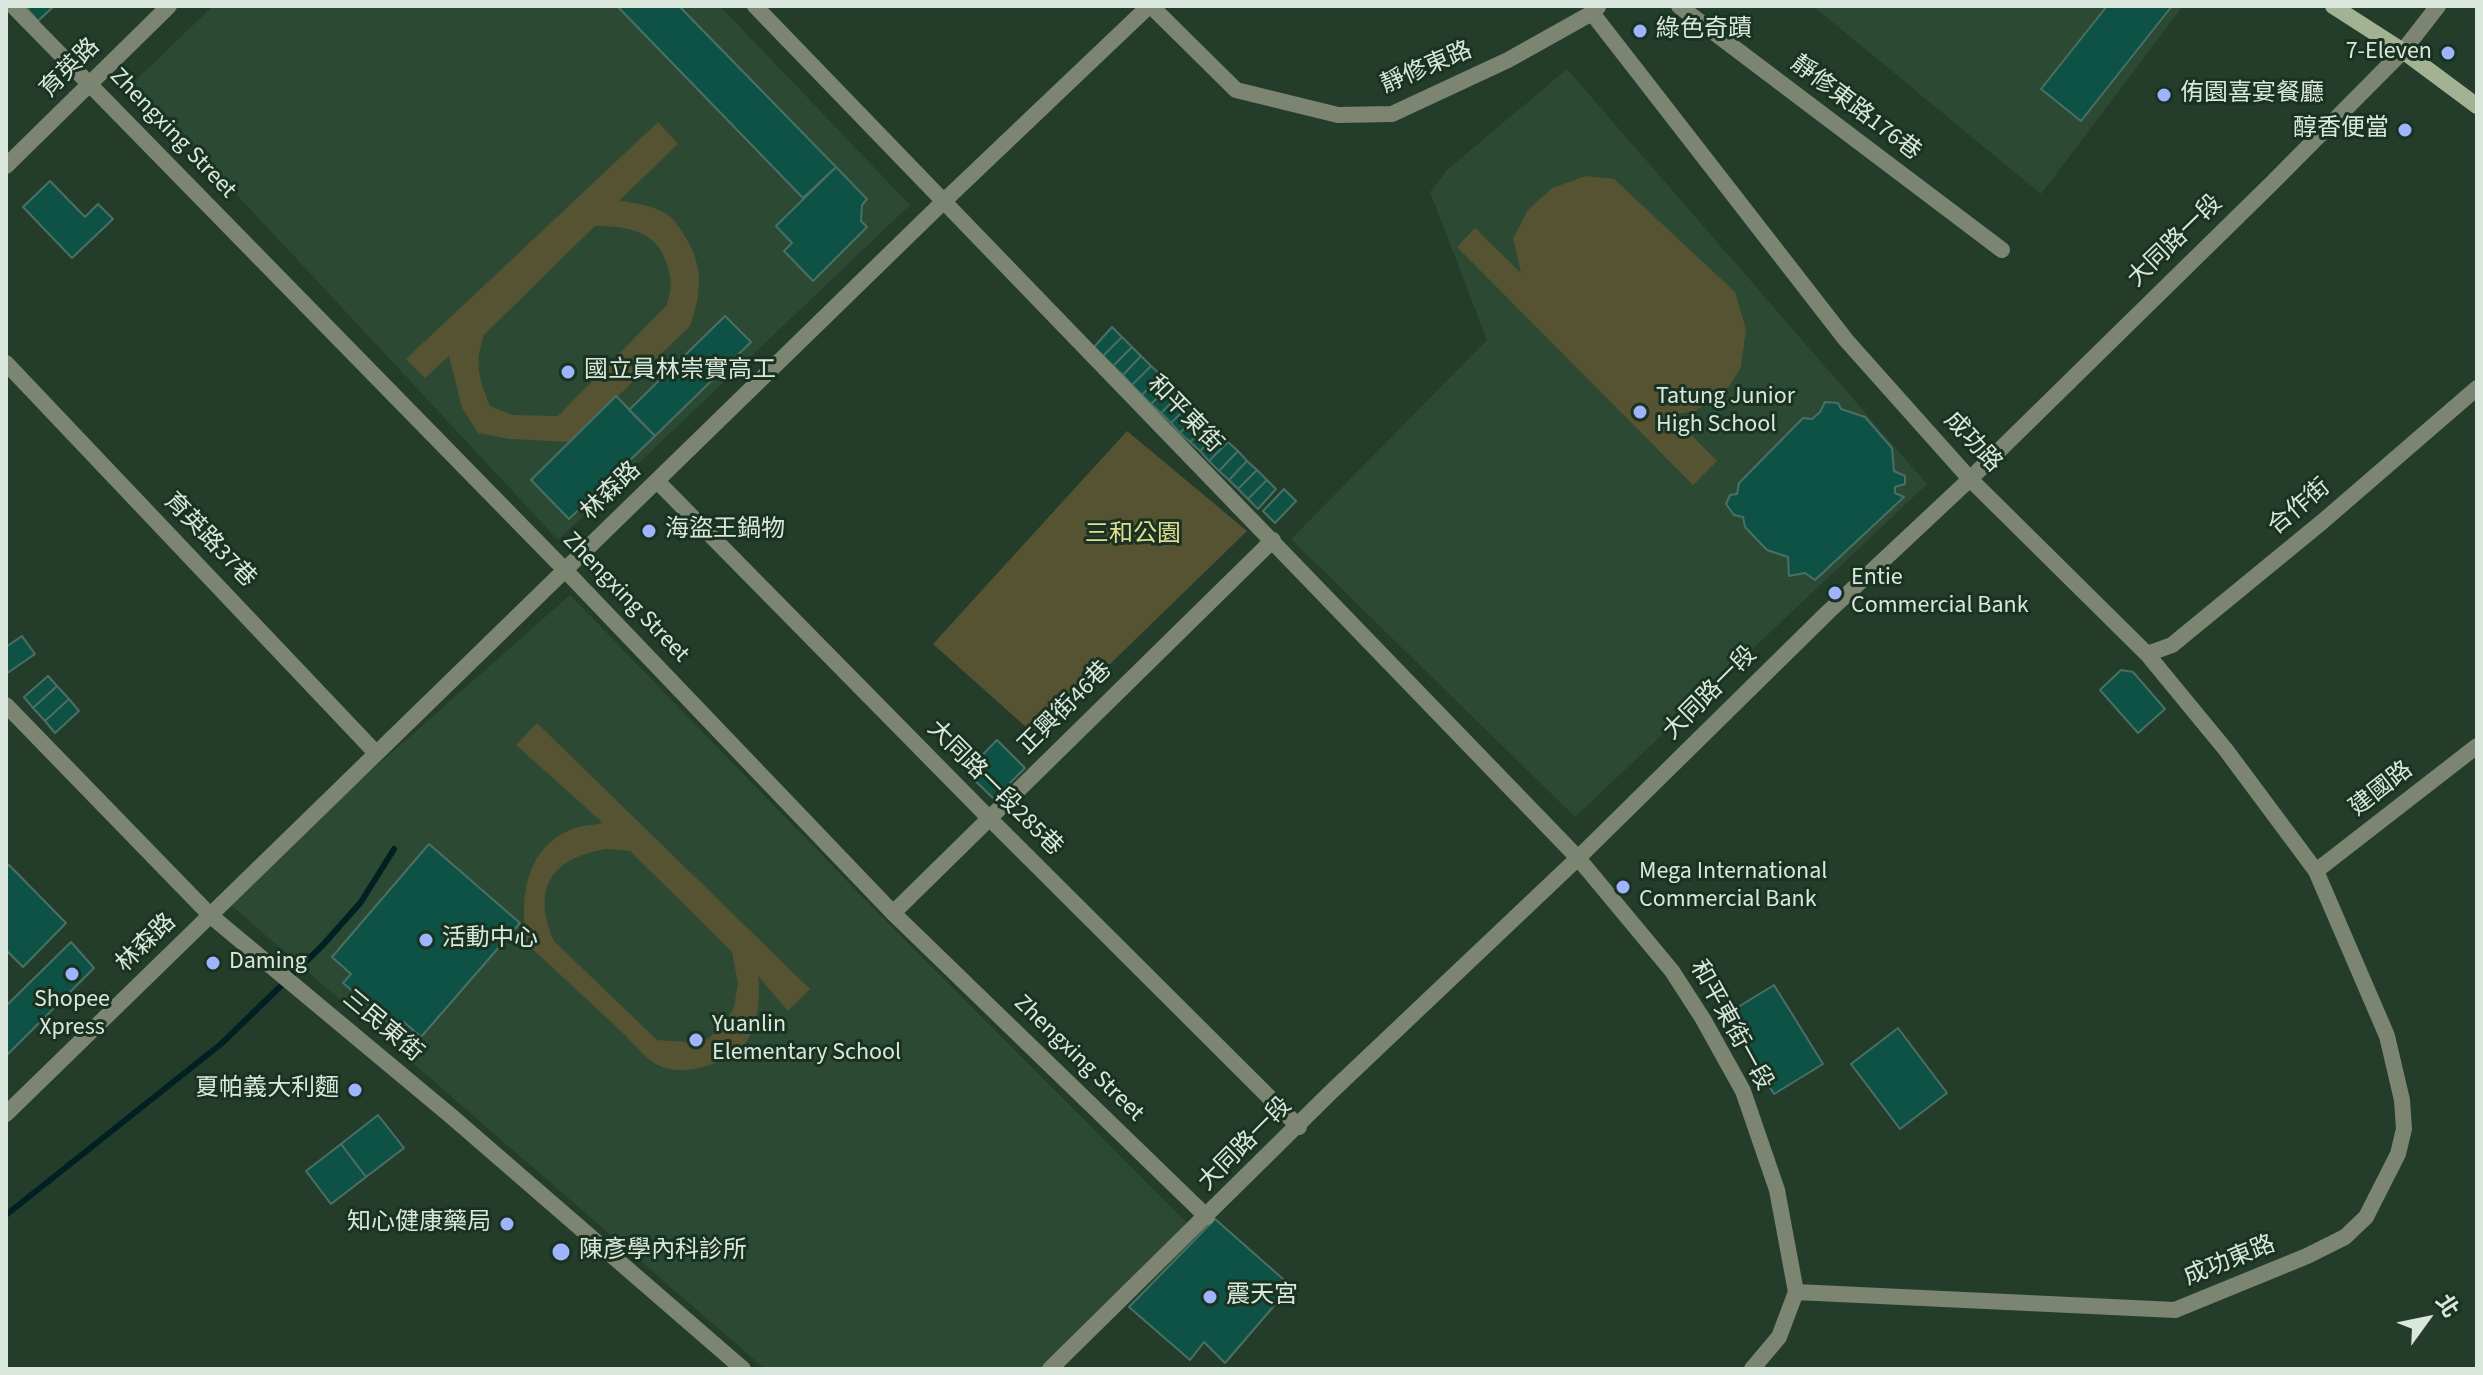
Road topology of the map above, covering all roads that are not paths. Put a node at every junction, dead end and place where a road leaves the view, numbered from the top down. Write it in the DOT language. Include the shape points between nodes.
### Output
graph roads {
  1 [pos="13,6"];
  2 [pos="169,6"];
  3 [pos="755,6"];
  4 [pos="1150,6"];
  5 [pos="1679,6"];
  6 [pos="2333,6"];
  7 [pos="2438,6"];
  8 [pos="1596,9"];
  9 [pos="2403,51"];
  10 [pos="89,83"];
  11 [pos="2477,106"];
  12 [pos="6,166"];
  13 [pos="943,202"];
  14 [pos="2002,250"];
  15 [pos="6,363"];
  16 [pos="2477,388"];
  17 [pos="1970,479"];
  18 [pos="657,481"];
  19 [pos="1273,540"];
  20 [pos="565,570"];
  21 [pos="2147,654"];
  22 [pos="6,705"];
  23 [pos="2477,746"];
  24 [pos="376,753"];
  25 [pos="990,819"];
  26 [pos="1578,858"];
  27 [pos="2316,871"];
  28 [pos="2328,895"];
  29 [pos="893,913"];
  30 [pos="211,916"];
  31 [pos="6,1114"];
  32 [pos="1299,1127"];
  33 [pos="1207,1217"];
  34 [pos="1796,1292"];
  35 [pos="743,1369"];
  36 [pos="1050,1369"];
  37 [pos="1752,1369"];
  1 -- 10 [label="street, Zhengxing Street"];
  2 -- 10 [label="street, 育英路"];
  3 -- 13 [label="street, 和平東街"];
  4 -- 8 [label="street, 靜修東路" via="1236,90 1338,115 1392,114 1508,60"];
  4 -- 13 [label="street, 林森路"];
  5 -- 14 [label="street, 靜修東路176巷"];
  6 -- 9 [label="street"];
  7 -- 9 [label="street, 大同路一段"];
  8 -- 17 [label="street, 成功路" via="1846,340"];
  9 -- 11 [label="street"];
  9 -- 17 [label="street, 大同路一段"];
  10 -- 12 [label="street, 育英路"];
  10 -- 20 [label="street, Zhengxing Street"];
  13 -- 18 [label="street, 林森路"];
  13 -- 19 [label="street, 和平東街"];
  15 -- 24 [label="street, 育英路37巷"];
  16 -- 21 [label="street, 合作街" via="2172,645"];
  17 -- 21 [label="street, 成功路"];
  17 -- 26 [label="street, 大同路一段"];
  18 -- 20 [label="street, 林森路"];
  18 -- 25 [label="street, 大同路一段285巷"];
  19 -- 25 [label="street, 正興街46巷"];
  19 -- 26 [label="street, 和平東街"];
  20 -- 24 [label="street, 林森路"];
  20 -- 29 [label="street, Zhengxing Street"];
  21 -- 27 [label="street, 成功路"];
  22 -- 30 [label="street, 三民東街"];
  23 -- 27 [label="street, 建國路"];
  24 -- 30 [label="street, 林森路"];
  25 -- 29 [label="street, 正興街46巷"];
  25 -- 32 [label="street, 大同路一段285巷"];
  26 -- 32 [label="street, 大同路一段"];
  26 -- 34 [label="street, 和平東街一段" via="1672,971 1743,1091 1777,1190"];
  27 -- 28 [label="street, 成功路"];
  28 -- 34 [label="street, 成功東路" via="2387,1036 2404,1129 2398,1154 2366,1217 2345,1237 2175,1310"];
  29 -- 33 [label="street, Zhengxing Street"];
  30 -- 31 [label="street, 林森路"];
  30 -- 35 [label="street, 三民東街"];
  32 -- 33 [label="street, 大同路一段"];
  33 -- 36 [label="street, 大同路一段"];
  34 -- 37 [label="street" via="1779,1337"];
}
